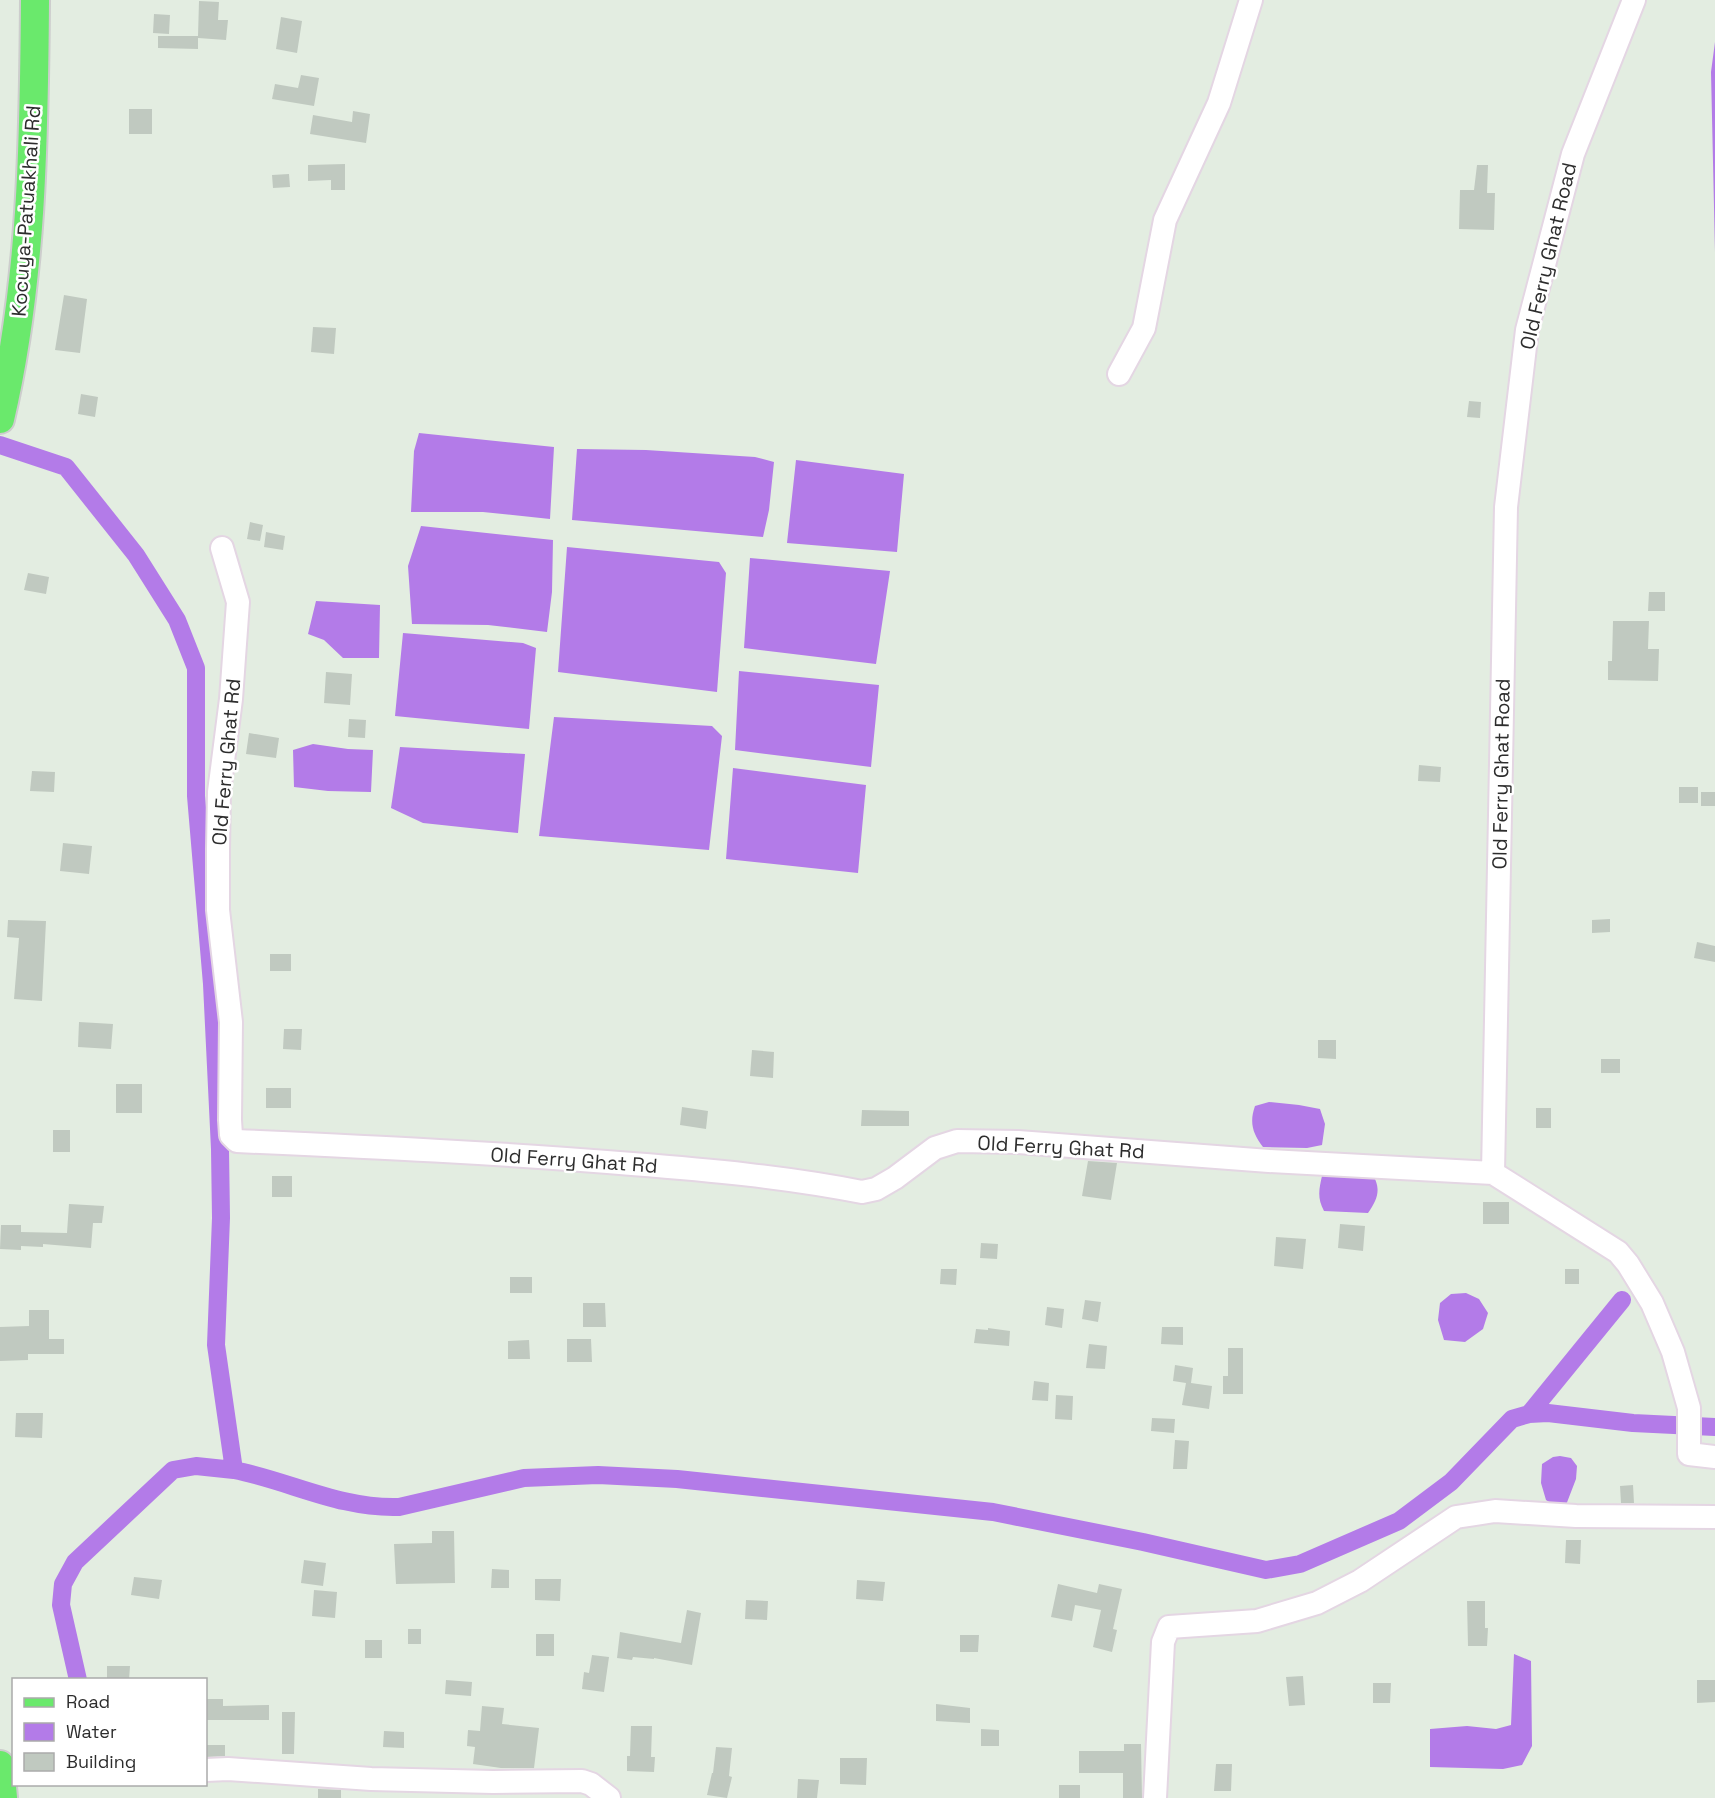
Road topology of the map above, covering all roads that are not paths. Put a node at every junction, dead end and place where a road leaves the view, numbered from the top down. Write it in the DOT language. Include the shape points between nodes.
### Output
graph roads {
  1 [pos="35,0"];
  2 [pos="1251,0"];
  3 [pos="1634,0"];
  4 [pos="1119,374"];
  5 [pos="0,419"];
  6 [pos="222,548"];
  7 [pos="1493,1173"];
  8 [pos="1715,1456"];
  9 [pos="1715,1517"];
  10 [pos="0,1765"];
  11 [pos="207,1770"];
  12 [pos="1,1774"];
  13 [pos="3,1798"];
  14 [pos="609,1798"];
  15 [pos="1155,1798"];
  1 -- 5 [label="main road, Kocuya-Patuakhali Rd" via="34,134 26,268"];
  2 -- 4 [label="street" via="1219,103 1165,220 1144,328"];
  3 -- 7 [label="street, Old Ferry Ghat Road" via="1573,154 1527,330 1506,507"];
  6 -- 7 [label="street, Old Ferry Ghat Rd" via="238,602 219,792 218,849 218,910 231,1022 230,1120 231,1135 237,1141 502,1154 724,1171 861,1192 876,1189 935,1148 957,1141"];
  7 -- 8 [label="street" via="1618,1252 1652,1303 1674,1352 1689,1408 1689,1454"];
  9 -- 15 [label="street" via="1495,1511 1456,1517 1360,1581 1317,1603 1257,1621 1169,1627 1163,1642"];
  10 -- 12 [label="main road"];
  11 -- 14 [label="street" via="371,1779 582,1781"];
  12 -- 13 [label="main road"];
}
